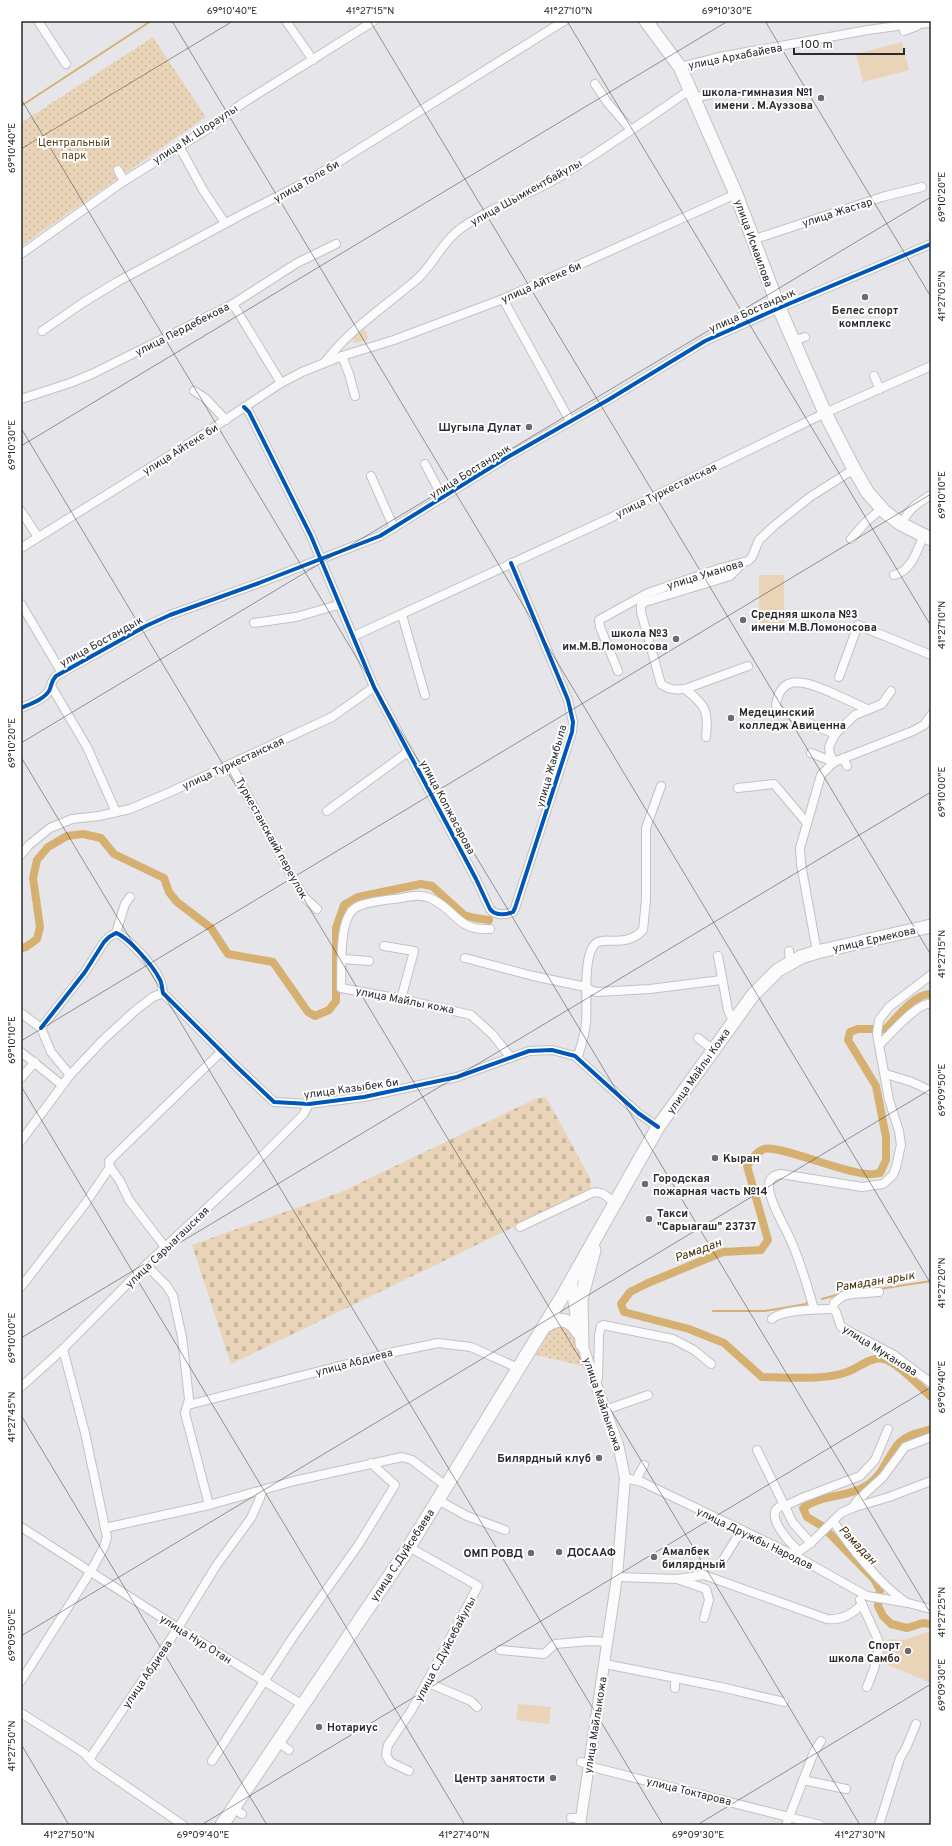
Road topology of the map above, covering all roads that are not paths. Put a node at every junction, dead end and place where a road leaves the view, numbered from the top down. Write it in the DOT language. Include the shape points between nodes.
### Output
graph roads {
  1 [pos="38,21"];
  2 [pos="286,21"];
  3 [pos="374,21"];
  4 [pos="564,21"];
  5 [pos="646,21"];
  6 [pos="931,23"];
  7 [pos="919,25"];
  8 [pos="904,31"];
  9 [pos="313,60"];
  10 [pos="66,64"];
  11 [pos="680,66"];
  12 [pos="595,84"];
  13 [pos="692,93"];
  14 [pos="709,95"];
  15 [pos="631,130"];
  16 [pos="179,146"];
  17 [pos="118,170"];
  18 [pos="124,181"];
  19 [pos="922,187"];
  20 [pos="736,194"];
  21 [pos="226,223"];
  22 [pos="752,240"];
  23 [pos="336,244"];
  24 [pos="931,244"];
  25 [pos="21,254"];
  26 [pos="503,299"];
  27 [pos="233,304"];
  28 [pos="779,308"];
  29 [pos="42,331"];
  30 [pos="342,356"];
  31 [pos="325,363"];
  32 [pos="931,366"];
  33 [pos="874,376"];
  34 [pos="281,383"];
  35 [pos="880,389"];
  36 [pos="194,391"];
  37 [pos="355,396"];
  38 [pos="21,399"];
  39 [pos="244,407"];
  40 [pos="825,413"];
  41 [pos="226,420"];
  42 [pos="570,421"];
  43 [pos="426,464"];
  44 [pos="854,469"];
  45 [pos="371,476"];
  46 [pos="931,495"];
  47 [pos="443,498"];
  48 [pos="882,508"];
  49 [pos="21,510"];
  50 [pos="901,524"];
  51 [pos="394,528"];
  52 [pos="38,537"];
  53 [pos="928,537"];
  54 [pos="851,539"];
  55 [pos="21,548"];
  56 [pos="321,559"];
  57 [pos="744,562"];
  58 [pos="511,563"];
  59 [pos="894,574"];
  60 [pos="21,604"];
  61 [pos="338,605"];
  62 [pos="402,615"];
  63 [pos="254,624"];
  64 [pos="354,636"];
  65 [pos="931,655"];
  66 [pos="748,666"];
  67 [pos="618,671"];
  68 [pos="62,673"];
  69 [pos="839,676"];
  70 [pos="51,686"];
  71 [pos="374,687"];
  72 [pos="685,689"];
  73 [pos="891,691"];
  74 [pos="425,695"];
  75 [pos="21,708"];
  76 [pos="867,709"];
  77 [pos="931,715"];
  78 [pos="835,734"];
  79 [pos="706,737"];
  80 [pos="409,752"];
  81 [pos="811,753"];
  82 [pos="843,758"];
  83 [pos="834,762"];
  84 [pos="231,764"];
  85 [pos="847,766"];
  86 [pos="661,786"];
  87 [pos="738,788"];
  88 [pos="327,811"];
  89 [pos="116,812"];
  90 [pos="807,823"];
  91 [pos="21,855"];
  92 [pos="130,896"];
  93 [pos="515,908"];
  94 [pos="317,909"];
  95 [pos="931,926"];
  96 [pos="490,929"];
  97 [pos="116,933"];
  98 [pos="384,946"];
  99 [pos="817,952"];
  100 [pos="718,956"];
  101 [pos="465,958"];
  102 [pos="343,959"];
  103 [pos="369,961"];
  104 [pos="931,975"];
  105 [pos="721,980"];
  106 [pos="586,987"];
  107 [pos="163,993"];
  108 [pos="401,999"];
  109 [pos="931,1004"];
  110 [pos="21,1013"];
  111 [pos="733,1021"];
  112 [pos="41,1028"];
  113 [pos="698,1038"];
  114 [pos="879,1045"];
  115 [pos="712,1049"];
  116 [pos="21,1052"];
  117 [pos="221,1052"];
  118 [pos="575,1056"];
  119 [pos="511,1058"];
  120 [pos="35,1062"];
  121 [pos="886,1074"];
  122 [pos="70,1075"];
  123 [pos="21,1078"];
  124 [pos="62,1085"];
  125 [pos="931,1091"];
  126 [pos="309,1104"];
  127 [pos="658,1127"];
  128 [pos="21,1141"];
  129 [pos="110,1167"];
  130 [pos="615,1203"];
  131 [pos="520,1227"];
  132 [pos="595,1238"];
  133 [pos="165,1247"];
  134 [pos="146,1265"];
  135 [pos="572,1279"];
  136 [pos="21,1287"];
  137 [pos="879,1292"];
  138 [pos="814,1309"];
  139 [pos="833,1309"];
  140 [pos="772,1319"];
  141 [pos="545,1326"];
  142 [pos="578,1332"];
  143 [pos="582,1344"];
  144 [pos="63,1349"];
  145 [pos="711,1364"];
  146 [pos="518,1368"];
  147 [pos="594,1382"];
  148 [pos="931,1383"];
  149 [pos="21,1387"];
  150 [pos="648,1395"];
  151 [pos="188,1405"];
  152 [pos="605,1410"];
  153 [pos="888,1429"];
  154 [pos="931,1437"];
  155 [pos="757,1450"];
  156 [pos="371,1463"];
  157 [pos="644,1465"];
  158 [pos="625,1478"];
  159 [pos="638,1481"];
  160 [pos="931,1482"];
  161 [pos="446,1486"];
  162 [pos="262,1491"];
  163 [pos="438,1500"];
  164 [pos="208,1505"];
  165 [pos="785,1506"];
  166 [pos="852,1508"];
  167 [pos="831,1523"];
  168 [pos="21,1527"];
  169 [pos="105,1528"];
  170 [pos="505,1530"];
  171 [pos="741,1531"];
  172 [pos="810,1543"];
  173 [pos="408,1547"];
  174 [pos="796,1553"];
  175 [pos="721,1563"];
  176 [pos="91,1571"];
  177 [pos="617,1578"];
  178 [pos="677,1579"];
  179 [pos="713,1579"];
  180 [pos="706,1589"];
  181 [pos="856,1590"];
  182 [pos="907,1602"];
  183 [pos="862,1604"];
  184 [pos="931,1609"];
  185 [pos="704,1618"];
  186 [pos="178,1628"];
  187 [pos="608,1642"];
  188 [pos="500,1650"];
  189 [pos="605,1664"];
  190 [pos="675,1679"];
  191 [pos="21,1681"];
  192 [pos="265,1682"];
  193 [pos="426,1682"];
  194 [pos="867,1687"];
  195 [pos="675,1688"];
  196 [pos="784,1702"];
  197 [pos="303,1705"];
  198 [pos="477,1707"];
  199 [pos="21,1712"];
  200 [pos="916,1724"];
  201 [pos="821,1741"];
  202 [pos="278,1742"];
  203 [pos="289,1750"];
  204 [pos="90,1758"];
  205 [pos="212,1761"];
  206 [pos="586,1764"];
  207 [pos="409,1772"];
  208 [pos="803,1780"];
  209 [pos="846,1789"];
  210 [pos="790,1817"];
  211 [pos="577,1820"];
  212 [pos="183,1825"];
  213 [pos="222,1825"];
  214 [pos="786,1825"];
  215 [pos="820,1825"];
  216 [pos="879,1825"];
  1 -- 10 [label="street"];
  2 -- 9 [label="street"];
  3 -- 9 [label="street, улица М. Шораулы"];
  4 -- 21 [label="street, улица Толе би" via="308,181"];
  5 -- 11 [label="main road, улица Исмаилова"];
  6 -- 7 [label="street, улица Архабайева"];
  7 -- 8 [label="street"];
  7 -- 11 [label="street, улица Архабайева" via="904,24 868,30"];
  9 -- 16 [label="street, улица М. Шораулы"];
  11 -- 13 [label="main road, улица Исмаилова"];
  12 -- 15 [label="street"];
  13 -- 14 [label="street"];
  13 -- 15 [label="street, улица Шымкентбайулы"];
  13 -- 20 [label="main road, улица Исмаилова"];
  15 -- 31 [label="street, улица Шымкентбайулы" via="554,180 475,219 459,230 416,280 353,330"];
  16 -- 18 [label="street, улица М. Шораулы"];
  16 -- 21 [label="street" via="203,190"];
  17 -- 18 [label="street"];
  18 -- 25 [label="street, улица М. Шораулы"];
  19 -- 22 [label="street, улица Жастар" via="882,197"];
  20 -- 22 [label="main road, улица Исмаилова"];
  20 -- 26 [label="street, улица Айтеке би"];
  21 -- 29 [label="street, улица Толе би" via="117,282"];
  22 -- 28 [label="main road, улица Исмаилова"];
  23 -- 27 [label="street, улица Пердебекова" via="297,263"];
  24 -- 28 [label="street, улица Бостандык"];
  26 -- 30 [label="street, улица Айтеке би" via="394,340"];
  26 -- 42 [label="street"];
  27 -- 34 [label="street"];
  27 -- 38 [label="street, улица Пердебекова" via="92,374"];
  28 -- 40 [label="main road, улица Исмаилова" via="799,339"];
  28 -- 42 [label="street, улица Бостандык" via="705,342"];
  30 -- 31 [label="street, улица Айтеке би"];
  30 -- 37 [label="street"];
  31 -- 34 [label="street, улица Айтеке би"];
  32 -- 35 [label="street, улица Туркестанская"];
  33 -- 35 [label="street"];
  34 -- 39 [label="street, улица Айтеке би"];
  35 -- 40 [label="street, улица Туркестанская"];
  36 -- 41 [label="street" via="205,398"];
  39 -- 41 [label="street, улица Айтеке би"];
  39 -- 56 [label="street" via="276,464"];
  40 -- 44 [label="main road, улица Исмаилова"];
  40 -- 58 [label="street, улица Туркестанская" via="606,520"];
  41 -- 52 [label="street, улица Айтеке би"];
  42 -- 47 [label="street, улица Бостандык"];
  43 -- 47 [label="street"];
  44 -- 48 [label="main road, улица Исмаилова" via="868,493"];
  44 -- 57 [label="street, улица Уманова" via="810,497 775,526 759,540 752,556"];
  45 -- 51 [label="street"];
  46 -- 50 [label="street" via="914,505"];
  47 -- 51 [label="street, улица Бостандык"];
  48 -- 50 [label="main road, улица Исмаилова"];
  48 -- 54 [label="street"];
  49 -- 52 [label="street"];
  50 -- 53 [label="main road, улица Исмаилова"];
  51 -- 56 [label="street, улица Бостандык"];
  52 -- 55 [label="street, улица Айтеке би"];
  53 -- 59 [label="street" via="909,567"];
  56 -- 61 [label="street"];
  56 -- 68 [label="street, улица Бостандык" via="146,626"];
  57 -- 67 [label="street, улица Уманова" via="648,593 599,620"];
  57 -- 72 [label="street" via="730,576 650,600 642,605 641,612 661,684 668,689"];
  58 -- 62 [label="street, улица Туркестанская"];
  58 -- 93 [label="street, улица Жамбыла" via="568,700 573,722 560,772"];
  60 -- 68 [label="street"];
  61 -- 63 [label="street" via="296,617"];
  61 -- 64 [label="street"];
  62 -- 64 [label="street, улица Туркестанская"];
  62 -- 74 [label="street"];
  64 -- 71 [label="street" via="357,650"];
  65 -- 69 [label="street" via="858,625"];
  66 -- 72 [label="street"];
  68 -- 70 [label="street, улица Бостандык" via="52,680"];
  70 -- 75 [label="street, улица Бостандык" via="45,696"];
  70 -- 89 [label="street" via="87,747"];
  71 -- 80 [label="street, улица Копжасарова"];
  71 -- 84 [label="street, улица Туркестанская" via="332,717"];
  72 -- 79 [label="street" via="704,708 708,719"];
  73 -- 76 [label="street" via="882,704"];
  76 -- 78 [label="street" via="855,715"];
  76 -- 78 [label="street" via="807,682 789,683 778,693 776,705 780,711"];
  77 -- 82 [label="street" via="924,725 913,731"];
  78 -- 83 [label="street" via="829,747"];
  80 -- 88 [label="street, улица Копжасарова" via="379,771"];
  80 -- 93 [label="street, улица Копжасарова" via="491,911 505,915 513,912"];
  81 -- 83 [label="street"];
  82 -- 83 [label="street"];
  82 -- 85 [label="street"];
  83 -- 90 [label="street" via="821,775"];
  84 -- 89 [label="street, улица Туркестанская" via="162,796"];
  84 -- 94 [label="street, Туркестанскаий переулок" via="293,879 305,898"];
  86 -- 106 [label="street" via="646,828 646,900 643,930 630,940 596,943 590,952"];
  87 -- 90 [label="street" via="774,784"];
  89 -- 91 [label="street, улица Туркестанская" via="62,822 39,836"];
  90 -- 99 [label="street" via="800,848 801,864"];
  92 -- 97 [label="street"];
  95 -- 99 [label="main road, улица Ермекова"];
  96 -- 102 [label="street, улица Майлы кожа" via="465,926 434,900 423,896 387,900 358,906 350,913 344,934"];
  97 -- 107 [label="street, улица Казыбек би" via="124,937 148,962 159,978"];
  97 -- 112 [label="street" via="104,942 85,972"];
  98 -- 108 [label="street" via="414,951"];
  99 -- 111 [label="main road, улица Майлы Кожа" via="790,957 753,995"];
  100 -- 105 [label="street"];
  101 -- 106 [label="street" via="539,978"];
  102 -- 103 [label="street"];
  102 -- 108 [label="street, улица Майлы кожа" via="341,988"];
  104 -- 114 [label="street" via="883,1013 877,1025"];
  105 -- 106 [label="street" via="623,991 598,992"];
  105 -- 111 [label="street"];
  106 -- 118 [label="street" via="586,1022 579,1052"];
  107 -- 117 [label="street, улица Казыбек би"];
  107 -- 122 [label="street" via="153,996 137,1009"];
  108 -- 119 [label="street, улица Майлы кожа" via="472,1015 493,1035"];
  109 -- 114 [label="street" via="925,1004 913,1012"];
  110 -- 112 [label="street"];
  111 -- 115 [label="main road, улица Майлы Кожа"];
  112 -- 122 [label="street" via="51,1052"];
  113 -- 115 [label="street"];
  114 -- 121 [label="street"];
  115 -- 127 [label="main road, улица Майлы Кожа"];
  116 -- 120 [label="street"];
  117 -- 126 [label="street, улица Казыбек би" via="274,1102"];
  117 -- 129 [label="street" via="109,1161"];
  118 -- 119 [label="street, улица Казыбек би" via="540,1049"];
  118 -- 127 [label="street, улица Казыбек би" via="638,1113"];
  119 -- 126 [label="street, улица Казыбек би" via="457,1077 424,1085 364,1097"];
  120 -- 123 [label="street"];
  120 -- 124 [label="street"];
  121 -- 125 [label="street"];
  121 -- 138 [label="street" via="889,1100 901,1145 896,1167 889,1180 883,1184 862,1187 781,1174 775,1175 769,1182 773,1204 794,1247"];
  122 -- 124 [label="street"];
  124 -- 128 [label="street"];
  126 -- 133 [label="street, улица Сарыагашская" via="303,1115 274,1144"];
  127 -- 130 [label="main road, улица Майлы Кожа"];
  129 -- 133 [label="street" via="129,1200"];
  129 -- 136 [label="street"];
  130 -- 131 [label="street" via="598,1191"];
  130 -- 132 [label="main road, улица Майлы Кожа"];
  132 -- 135 [label="main road, улица Майлы Кожа"];
  132 -- 143 [label="main road" via="594,1251 580,1299"];
  133 -- 134 [label="street, улица Сарыагашская"];
  134 -- 144 [label="street, улица Сарыагашская"];
  134 -- 151 [label="street" via="173,1296 182,1337"];
  135 -- 141 [label="main road, улица С.Дуйсебаева"];
  135 -- 142 [label="street, улица Майлыкожа" via="572,1298"];
  137 -- 139 [label="street" via="843,1296 834,1302"];
  138 -- 139 [label="street"];
  138 -- 140 [label="street" via="780,1315"];
  139 -- 148 [label="street, улица Муканова" via="841,1327 894,1355"];
  141 -- 142 [label="main road" via="554,1320 562,1319 572,1324"];
  141 -- 146 [label="main road, улица С.Дуйсебаева"];
  142 -- 143 [label="street, улица Майлыкожа"];
  143 -- 147 [label="street, улица Майлыкожа"];
  144 -- 149 [label="street, улица Сарыагашская"];
  144 -- 169 [label="street" via="85,1433"];
  145 -- 147 [label="street" via="694,1350 673,1339 603,1324 599,1335 599,1374"];
  146 -- 151 [label="street, улица Абдиева" via="471,1347 438,1343"];
  146 -- 161 [label="main road, улица С.Дуйсебаева"];
  147 -- 152 [label="street, улица Майлыкожа"];
  150 -- 152 [label="street"];
  151 -- 164 [label="street" via="185,1413"];
  152 -- 158 [label="street, улица Майлыкожа" via="618,1444"];
  153 -- 165 [label="street" via="875,1460 860,1476"];
  154 -- 166 [label="street" via="905,1447 883,1477"];
  155 -- 165 [label="street"];
  156 -- 161 [label="street" via="402,1457 412,1460"];
  156 -- 162 [label="street"];
  156 -- 192 [label="street" via="395,1485 359,1544 293,1637"];
  157 -- 159 [label="street"];
  158 -- 159 [label="street, улица Дружбы Народов"];
  158 -- 177 [label="street, улица Майлыкожа"];
  159 -- 171 [label="street, улица Дружбы Народов"];
  160 -- 166 [label="street"];
  161 -- 163 [label="main road, улица С.Дуйсебаева"];
  162 -- 164 [label="street"];
  162 -- 186 [label="street, улица Абдиева" via="250,1518"];
  163 -- 170 [label="street" via="467,1516 487,1521"];
  163 -- 173 [label="main road, улица С.Дуйсебаева"];
  164 -- 169 [label="street"];
  165 -- 172 [label="street" via="793,1523"];
  165 -- 174 [label="street" via="776,1509 776,1521"];
  166 -- 167 [label="street" via="841,1513"];
  167 -- 172 [label="street"];
  167 -- 182 [label="street" via="891,1590"];
  168 -- 176 [label="street, улица Нур Отан"];
  169 -- 176 [label="street" via="106,1543"];
  171 -- 174 [label="street, улица Дружбы Народов"];
  171 -- 175 [label="street"];
  172 -- 174 [label="street"];
  173 -- 193 [label="street, улица С.Дуйсебайулы" via="478,1586"];
  173 -- 197 [label="main road, улица С.Дуйсебаева"];
  174 -- 181 [label="street, улица Дружбы Народов"];
  176 -- 186 [label="street, улица Нур Отан"];
  176 -- 191 [label="street"];
  177 -- 178 [label="street"];
  177 -- 187 [label="street, улица Майлыкожа"];
  178 -- 179 [label="street" via="696,1575"];
  178 -- 180 [label="street"];
  179 -- 180 [label="street"];
  179 -- 183 [label="street" via="827,1620 839,1619"];
  180 -- 185 [label="street" via="709,1600"];
  181 -- 182 [label="street, улица Дружбы Народов" via="867,1596"];
  181 -- 183 [label="street"];
  182 -- 184 [label="street"];
  183 -- 194 [label="street" via="880,1644 880,1652"];
  186 -- 192 [label="street, улица Нур Отан"];
  186 -- 204 [label="street, улица Абдиева"];
  187 -- 188 [label="street" via="555,1644 546,1653 540,1654"];
  187 -- 189 [label="street, улица Майлыкожа"];
  189 -- 190 [label="street"];
  189 -- 206 [label="street, улица Майлыкожа"];
  190 -- 195 [label="street"];
  190 -- 196 [label="street"];
  192 -- 197 [label="street, улица Нур Отан"];
  192 -- 205 [label="street"];
  193 -- 198 [label="street" via="471,1701"];
  193 -- 207 [label="street, улица С.Дуйсебайулы" via="411,1711 388,1745 386,1755 390,1762"];
  197 -- 202 [label="main road, улица С.Дуйсебаева"];
  199 -- 204 [label="street"];
  200 -- 216 [label="street" via="900,1758"];
  201 -- 208 [label="street"];
  202 -- 203 [label="street"];
  202 -- 213 [label="main road, улица С.Дуйсебаева" via="238,1811"];
  204 -- 212 [label="street" via="94,1764"];
  206 -- 210 [label="street, улица Токтарова" via="662,1780"];
  206 -- 211 [label="street, улица Майлыкожа"];
  208 -- 209 [label="street"];
  208 -- 210 [label="street"];
  210 -- 214 [label="street"];
  210 -- 215 [label="street, улица Токтарова"];
}
